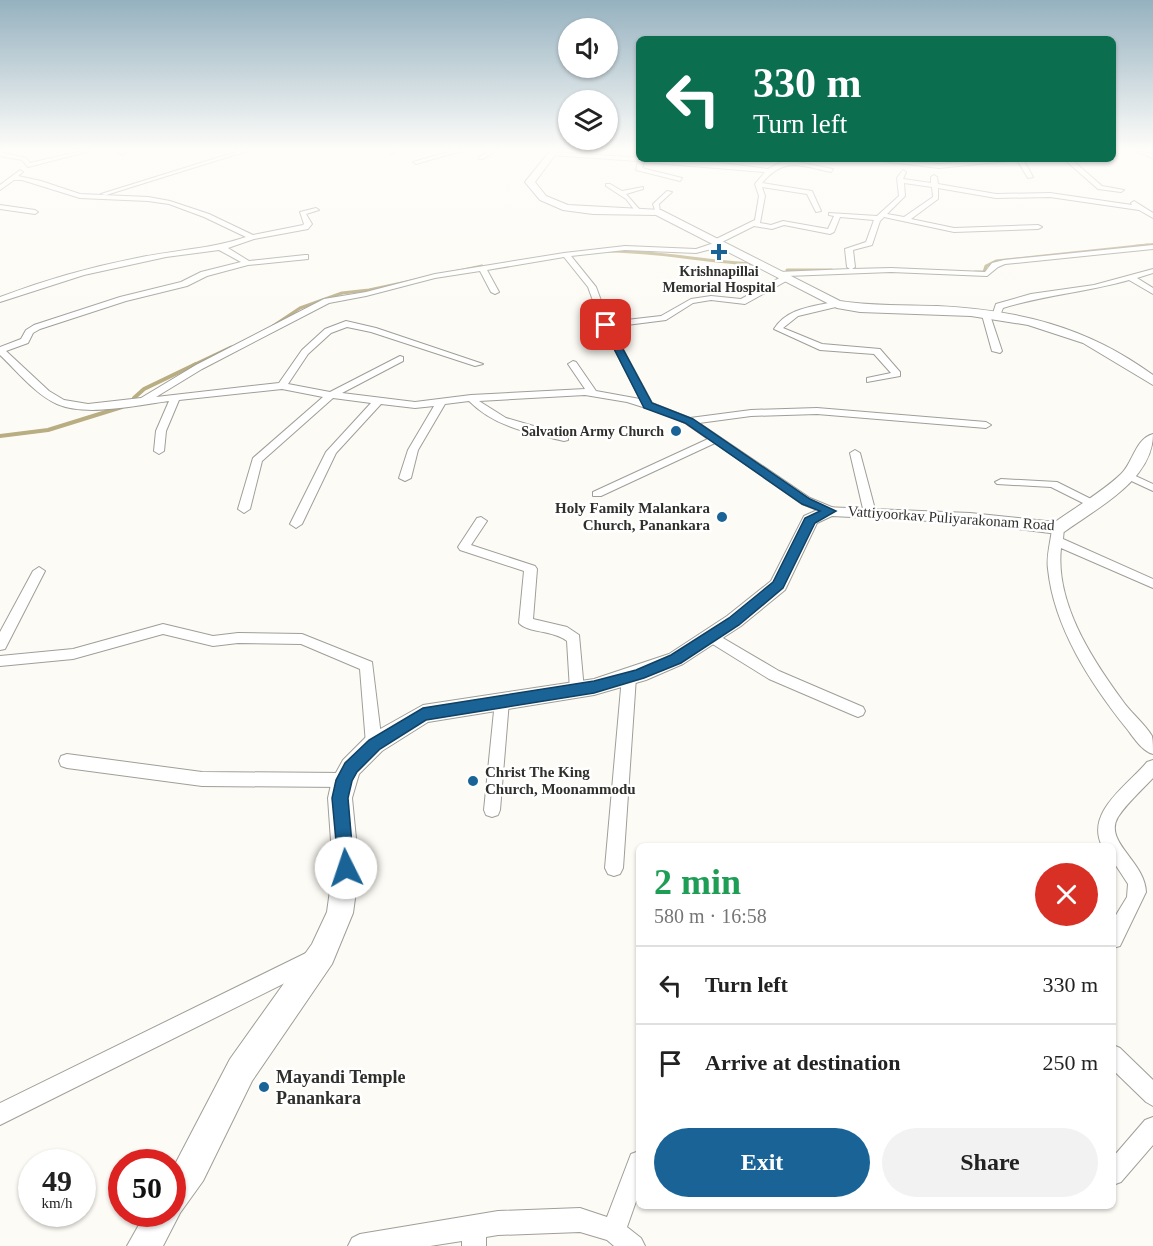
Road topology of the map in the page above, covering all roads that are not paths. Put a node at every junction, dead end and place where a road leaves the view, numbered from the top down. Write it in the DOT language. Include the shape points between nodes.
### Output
graph roads {
  1 [pos="15,209"];
  2 [pos="189,209"];
  3 [pos="574,209"];
  4 [pos="761,209"];
  5 [pos="815,209"];
  6 [pos="888,209"];
  7 [pos="920,209"];
  8 [pos="316,210"];
  9 [pos="638,211"];
  10 [pos="35,212"];
  11 [pos="658,212"];
  12 [pos="838,214"];
  13 [pos="881,216"];
  14 [pos="907,218"];
  15 [pos="822,221"];
  16 [pos="834,223"];
  17 [pos="754,224"];
  18 [pos="1038,227"];
  19 [pos="252,237"];
  20 [pos="718,243"];
  21 [pos="222,247"];
  22 [pos="1153,247"];
  23 [pos="566,255"];
  24 [pos="305,257"];
  25 [pos="248,263"];
  26 [pos="851,267"];
  27 [pos="482,268"];
  28 [pos="1153,271"];
  29 [pos="781,276"];
  30 [pos="1130,277"];
  31 [pos="495,292"];
  32 [pos="1153,292"];
  33 [pos="0,300"];
  34 [pos="837,304"];
  35 [pos="991,316"];
  36 [pos="606,325"];
  37 [pos="0,350"];
  38 [pos="997,351"];
  39 [pos="400,359"];
  40 [pos="478,364"];
  41 [pos="573,364"];
  42 [pos="870,380"];
  43 [pos="1153,381"];
  44 [pos="282,386"];
  45 [pos="593,393"];
  46 [pos="331,395"];
  47 [pos="175,398"];
  48 [pos="471,398"];
  49 [pos="141,402"];
  50 [pos="377,402"];
  51 [pos="441,403"];
  52 [pos="648,405"];
  53 [pos="689,421"];
  54 [pos="986,424"];
  55 [pos="564,438"];
  56 [pos="716,439"];
  57 [pos="1153,439"];
  58 [pos="159,450"];
  59 [pos="855,453"];
  60 [pos="1129,476"];
  61 [pos="405,478"];
  62 [pos="1001,482"];
  63 [pos="1153,488"];
  64 [pos="597,494"];
  65 [pos="1094,503"];
  66 [pos="244,509"];
  67 [pos="830,511"];
  68 [pos="870,513"];
  69 [pos="481,521"];
  70 [pos="296,524"];
  71 [pos="1057,534"];
  72 [pos="39,571"];
  73 [pos="1153,584"];
  74 [pos="711,636"];
  75 [pos="0,645"];
  76 [pos="0,661"];
  77 [pos="628,677"];
  78 [pos="577,690"];
  79 [pos="502,701"];
  80 [pos="858,711"];
  81 [pos="374,744"];
  82 [pos="1153,748"];
  83 [pos="67,760"];
  84 [pos="1153,767"];
  85 [pos="344,780"];
  86 [pos="492,810"];
  87 [pos="1110,843"];
  88 [pos="1116,852"];
  89 [pos="614,868"];
  90 [pos="1116,934"];
  91 [pos="322,954"];
  92 [pos="1116,1066"];
  93 [pos="1153,1095"];
  94 [pos="0,1114"];
  95 [pos="1153,1128"];
  96 [pos="636,1170"];
  97 [pos="1116,1171"];
  98 [pos="186,1179"];
  99 [pos="156,1227"];
  100 [pos="614,1231"];
  101 [pos="474,1236"];
  102 [pos="144,1246"];
  103 [pos="360,1246"];
  104 [pos="633,1246"];
  1 -- 10 [label="street"];
  2 -- 19 [label="street"];
  3 -- 9 [label="main road"];
  4 -- 17 [label="street"];
  5 -- 12 [label="street"];
  6 -- 13 [label="street"];
  7 -- 14 [label="street"];
  8 -- 19 [label="street" via="302,213 306,227"];
  9 -- 11 [label="main road"];
  11 -- 20 [label="main road"];
  12 -- 13 [label="street"];
  12 -- 16 [label="street"];
  13 -- 18 [label="street" via="954,230"];
  13 -- 26 [label="street" via="869,243 849,249"];
  15 -- 16 [label="street"];
  16 -- 17 [label="street" via="830,232 783,223 772,227"];
  17 -- 20 [label="street"];
  19 -- 21 [label="street"];
  20 -- 23 [label="street" via="696,252 625,248"];
  20 -- 29 [label="main road"];
  21 -- 25 [label="street"];
  21 -- 33 [label="street" via="174,252 43,284"];
  22 -- 29 [label="street" via="1004,262 987,274 891,270"];
  23 -- 27 [label="street"];
  23 -- 36 [label="street" via="592,287"];
  24 -- 25 [label="street"];
  25 -- 37 [label="street" via="37,327 25,341"];
  27 -- 31 [label="street"];
  27 -- 49 [label="street" via="327,301 199,367"];
  28 -- 30 [label="street"];
  29 -- 34 [label="main road"];
  29 -- 36 [label="street" via="742,302 711,298 692,301 663,318"];
  30 -- 32 [label="street"];
  30 -- 35 [label="street" via="1095,287 1025,297 999,306"];
  34 -- 35 [label="main road"];
  34 -- 42 [label="street" via="796,314 778,329 820,347 877,351 897,374"];
  35 -- 38 [label="street"];
  35 -- 43 [label="main road" via="1078,336"];
  36 -- 52 [label="street"];
  37 -- 49 [label="street" via="61,402 88,407"];
  39 -- 46 [label="street"];
  40 -- 44 [label="street" via="346,324 328,331 305,352"];
  41 -- 45 [label="street"];
  44 -- 46 [label="street"];
  44 -- 47 [label="street"];
  45 -- 48 [label="street"];
  45 -- 52 [label="street"];
  46 -- 50 [label="street"];
  46 -- 66 [label="street" via="257,460"];
  47 -- 49 [label="street"];
  47 -- 58 [label="street" via="161,431"];
  48 -- 51 [label="street"];
  48 -- 55 [label="street" via="484,413 507,423"];
  50 -- 51 [label="street"];
  50 -- 70 [label="street" via="331,452"];
  51 -- 61 [label="street" via="413,450"];
  52 -- 53 [label="street"];
  53 -- 54 [label="street" via="752,413 818,411"];
  53 -- 56 [label="street"];
  56 -- 64 [label="street"];
  56 -- 67 [label="street" via="806,501"];
  57 -- 60 [label="main road, Vattiyoorkav Puliyarakonam Road"];
  59 -- 68 [label="street"];
  60 -- 63 [label="street"];
  60 -- 65 [label="main road, Vattiyoorkav Puliyarakonam Road"];
  62 -- 65 [label="street" via="1053,484"];
  65 -- 71 [label="main road, Vattiyoorkav Puliyarakonam Road"];
  67 -- 68 [label="main road, Vattiyoorkav Puliyarakonam Road"];
  67 -- 74 [label="main road, Vattiyoorkav Puliyarakonam Road" via="810,520 778,585"];
  68 -- 71 [label="main road, Vattiyoorkav Puliyarakonam Road" via="970,518"];
  69 -- 78 [label="street" via="465,548 531,569 526,623 562,630 574,639"];
  71 -- 73 [label="street"];
  71 -- 82 [label="street" via="1054,568 1076,636 1095,675"];
  72 -- 75 [label="street"];
  74 -- 77 [label="main road, Vattiyoorkav Puliyarakonam Road" via="676,659"];
  74 -- 80 [label="street" via="774,675"];
  76 -- 81 [label="street" via="73,654 155,629 171,629 213,641 302,639 367,666"];
  77 -- 78 [label="main road, Vattiyoorkav Puliyarakonam Road"];
  77 -- 89 [label="street"];
  78 -- 79 [label="main road, Vattiyoorkav Puliyarakonam Road"];
  79 -- 81 [label="main road, Vattiyoorkav Puliyarakonam Road" via="423,714"];
  79 -- 86 [label="street"];
  81 -- 85 [label="main road, Vattiyoorkav Puliyarakonam Road"];
  83 -- 85 [label="street" via="202,779"];
  84 -- 87 [label="street" via="1105,824"];
  85 -- 91 [label="main road" via="340,798 346,868 340,913"];
  88 -- 90 [label="street" via="1140,885"];
  91 -- 94 [label="street"];
  91 -- 98 [label="main road" via="241,1070"];
  92 -- 93 [label="street"];
  95 -- 97 [label="street"];
  96 -- 100 [label="street"];
  99 -- 102 [label="main road"];
  100 -- 101 [label="street" via="580,1220 498,1223"];
  100 -- 104 [label="street"];
  101 -- 103 [label="street"];
}
